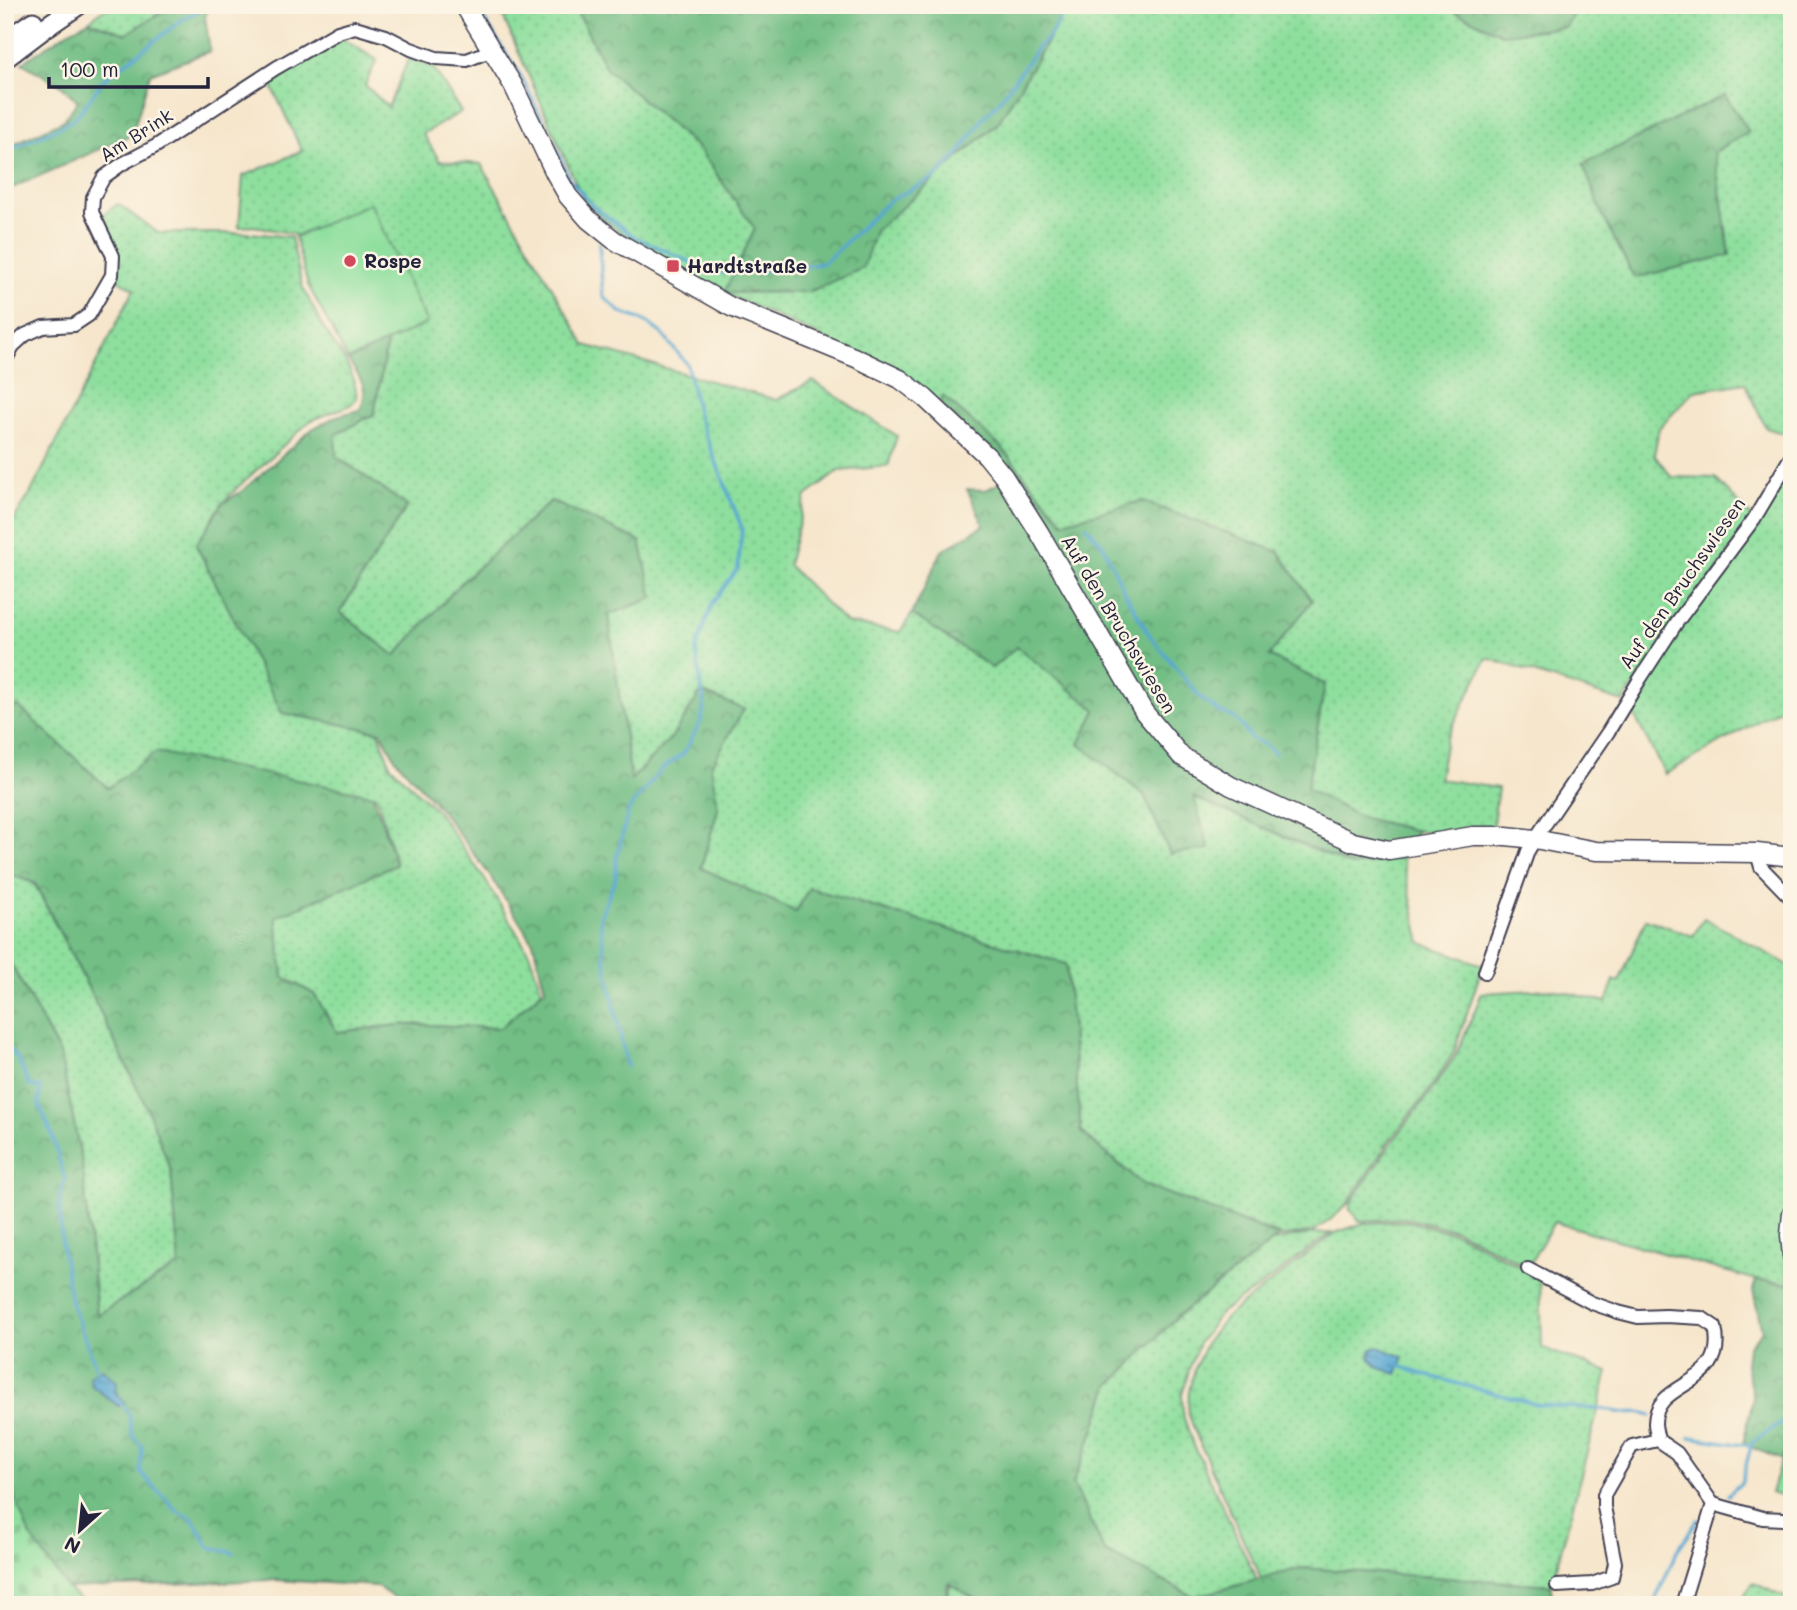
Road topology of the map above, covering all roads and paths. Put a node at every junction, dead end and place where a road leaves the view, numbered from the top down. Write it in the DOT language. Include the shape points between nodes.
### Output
graph roads {
  1 [pos="57,5"];
  2 [pos="78,5"];
  3 [pos="464,5"];
  4 [pos="5,41"];
  5 [pos="492,50"];
  6 [pos="5,58"];
  7 [pos="5,361"];
  8 [pos="1792,455"];
  9 [pos="1535,839"];
  10 [pos="1757,853"];
  11 [pos="1792,857"];
  12 [pos="1792,898"];
  13 [pos="1485,972"];
  14 [pos="1792,1213"];
  15 [pos="1792,1255"];
  16 [pos="1528,1269"];
  17 [pos="1658,1440"];
  18 [pos="1713,1504"];
  19 [pos="1792,1522"];
  20 [pos="1557,1586"];
  21 [pos="1682,1605"];
  1 -- 4 [label="main road"];
  2 -- 6 [label="main road"];
  3 -- 5 [label="street"];
  5 -- 7 [label="street, Am Brink" via="467,60 436,58 355,27 338,32 122,164 104,177 93,197 92,212 113,256 112,275 89,315 74,325 43,327 25,335 12,346"];
  5 -- 9 [label="street, Auf den Bruchswiesen" via="568,196 589,220 614,240 731,307 900,379 986,456 1046,544 1144,712 1181,756 1231,786 1353,842 1389,850 1473,836"];
  8 -- 9 [label="street, Auf den Bruchswiesen" via="1754,519 1677,622"];
  9 -- 10 [label="street, Auf den Bruchswiesen" via="1596,851"];
  9 -- 13 [label="street, Auf den Bruchswiesen"];
  10 -- 11 [label="street, Auf den Bruchswiesen"];
  10 -- 12 [label="street" via="1761,867"];
  14 -- 15 [label="street"];
  16 -- 17 [label="street" via="1618,1312 1638,1317 1702,1318 1715,1327 1714,1359 1700,1376 1657,1409"];
  17 -- 18 [label="street" via="1677,1453"];
  17 -- 20 [label="street" via="1632,1446 1604,1495 1615,1563 1612,1577 1592,1584"];
  18 -- 19 [label="street"];
  18 -- 21 [label="street"];
}
